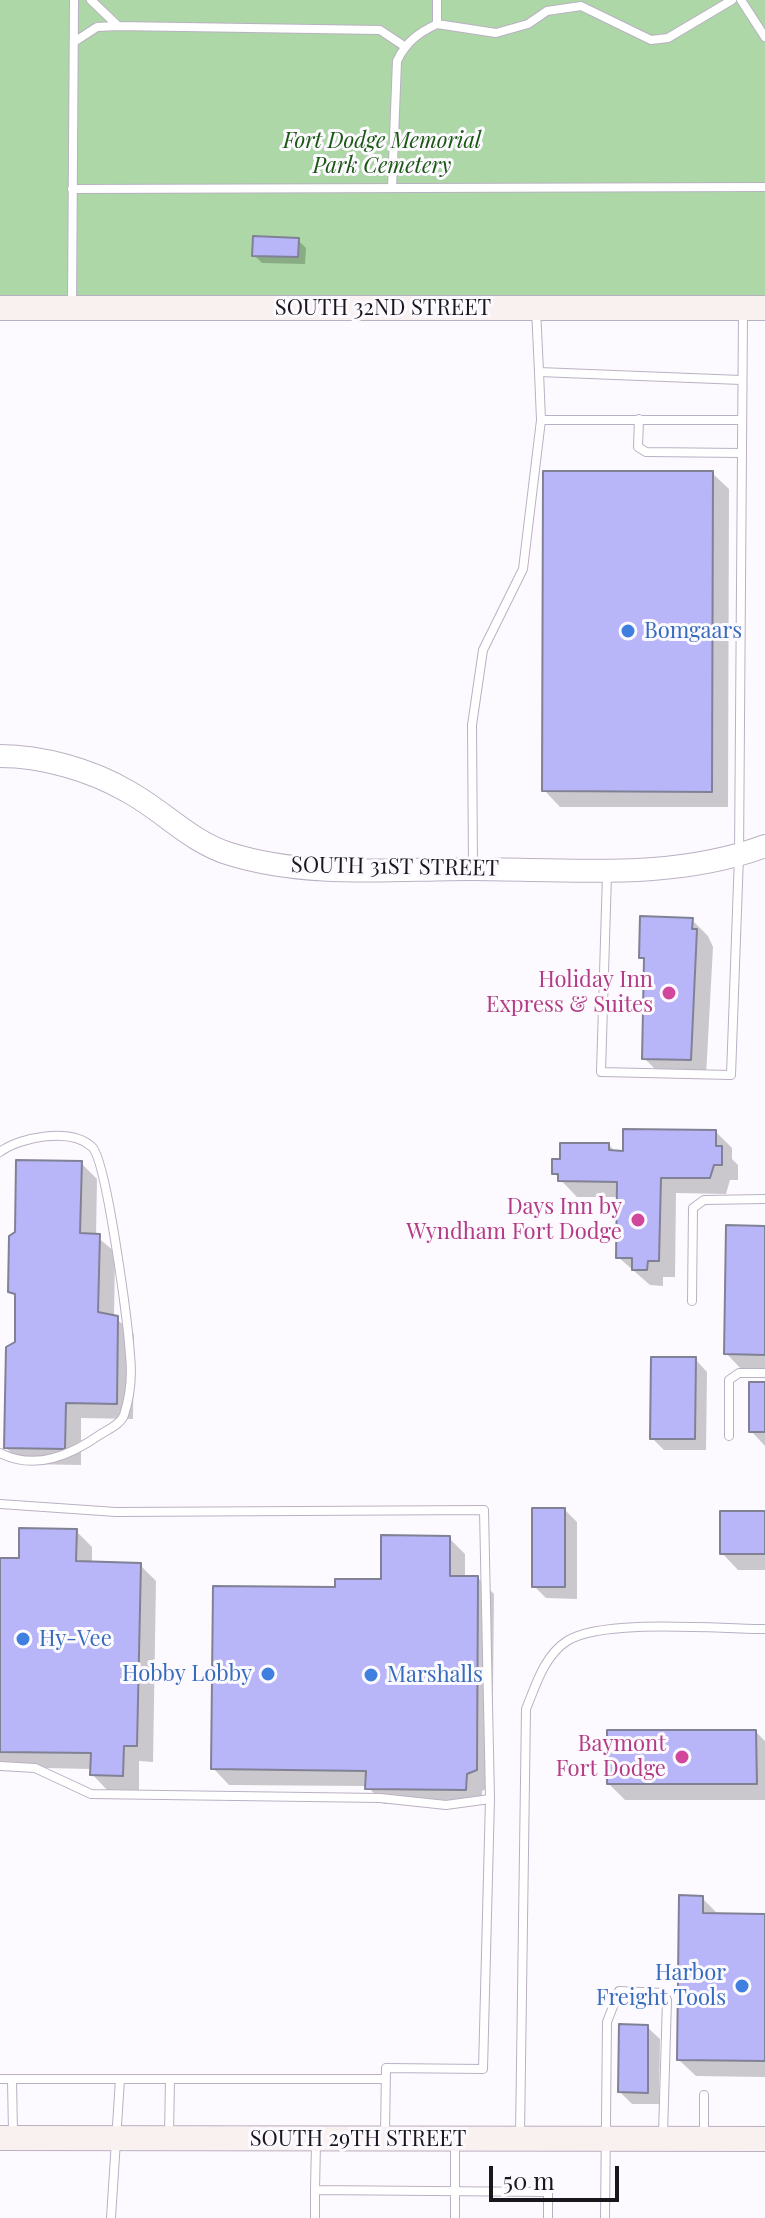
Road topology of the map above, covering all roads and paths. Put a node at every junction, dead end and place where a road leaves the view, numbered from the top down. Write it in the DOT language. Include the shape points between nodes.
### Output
graph roads {
  1 [pos="74,0"];
  2 [pos="91,0"];
  3 [pos="437,0"];
  4 [pos="732,0"];
  5 [pos="741,0"];
  6 [pos="437,24"];
  7 [pos="117,26"];
  8 [pos="765,37"];
  9 [pos="74,42"];
  10 [pos="404,46"];
  11 [pos="765,187"];
  12 [pos="392,188"];
  13 [pos="72,189"];
  14 [pos="0,308"];
  15 [pos="72,308"];
  16 [pos="537,308"];
  17 [pos="754,308"];
  18 [pos="539,372"];
  19 [pos="741,380"];
  20 [pos="639,419"];
  21 [pos="541,420"];
  22 [pos="741,420"];
  23 [pos="741,453"];
  24 [pos="0,756"];
  25 [pos="765,846"];
  26 [pos="739,856"];
  27 [pos="473,869"];
  28 [pos="608,869"];
  29 [pos="0,1152"];
  30 [pos="765,1199"];
  31 [pos="692,1301"];
  32 [pos="765,1373"];
  33 [pos="729,1436"];
  34 [pos="0,1453"];
  35 [pos="0,1504"];
  36 [pos="765,1629"];
  37 [pos="0,1766"];
  38 [pos="490,1799"];
  39 [pos="0,2079"];
  40 [pos="120,2079"];
  41 [pos="170,2079"];
  42 [pos="386,2079"];
  43 [pos="12,2080"];
  44 [pos="704,2095"];
  45 [pos="6,2138"];
  46 [pos="114,2139"];
  47 [pos="169,2139"];
  48 [pos="316,2139"];
  49 [pos="384,2139"];
  50 [pos="455,2139"];
  51 [pos="520,2139"];
  52 [pos="606,2139"];
  53 [pos="663,2139"];
  54 [pos="704,2139"];
  55 [pos="765,2139"];
  56 [pos="315,2190"];
  57 [pos="455,2191"];
  58 [pos="111,2218"];
  59 [pos="315,2218"];
  60 [pos="455,2218"];
  61 [pos="548,2218"];
  62 [pos="605,2218"];
  1 -- 9 [label="lane"];
  2 -- 7 [label="lane"];
  3 -- 6 [label="lane"];
  4 -- 6 [label="lane" via="668,38 651,40 581,6 547,11 528,24 496,33"];
  5 -- 8 [label="lane"];
  6 -- 10 [label="lane"];
  7 -- 9 [label="lane" via="97,27"];
  7 -- 10 [label="lane" via="380,30"];
  9 -- 13 [label="lane"];
  10 -- 12 [label="lane" via="393,97"];
  11 -- 12 [label="lane"];
  12 -- 13 [label="lane"];
  13 -- 15 [label="lane"];
  14 -- 15 [label="main road, SOUTH 32ND STREET"];
  15 -- 16 [label="main road, SOUTH 32ND STREET"];
  16 -- 17 [label="main road, SOUTH 32ND STREET"];
  16 -- 18 [label="lane"];
  17 -- 19 [label="lane"];
  18 -- 19 [label="lane"];
  18 -- 21 [label="lane"];
  19 -- 22 [label="lane"];
  20 -- 21 [label="lane"];
  20 -- 22 [label="lane"];
  20 -- 23 [label="lane" via="638,447 646,452"];
  21 -- 27 [label="lane" via="523,569 483,650 472,725"];
  22 -- 23 [label="lane"];
  23 -- 26 [label="lane"];
  24 -- 27 [label="street, SOUTH 31ST STREET" via="70,768 128,791 177,828 228,854 300,870"];
  25 -- 26 [label="street, SOUTH 31ST STREET"];
  26 -- 28 [label="street, SOUTH 31ST STREET" via="670,869"];
  26 -- 28 [label="lane" via="731,1075 601,1072"];
  27 -- 28 [label="street, SOUTH 31ST STREET"];
  29 -- 34 [label="lane" via="36,1138 75,1137 92,1147 118,1247 131,1357 122,1420 76,1452 49,1460 19,1460"];
  30 -- 31 [label="lane" via="704,1200 693,1208"];
  32 -- 33 [label="lane" via="739,1373 729,1380"];
  35 -- 38 [label="lane" via="116,1512 484,1510"];
  36 -- 51 [label="lane" via="604,1629 568,1641 545,1663 526,1709"];
  37 -- 38 [label="lane" via="35,1768 91,1794 380,1798 446,1805"];
  38 -- 42 [label="lane" via="483,2069 386,2068"];
  39 -- 43 [label="lane"];
  40 -- 41 [label="lane"];
  40 -- 43 [label="lane"];
  40 -- 46 [label="lane"];
  41 -- 42 [label="lane"];
  41 -- 47 [label="lane"];
  42 -- 49 [label="lane"];
  43 -- 45 [label="lane"];
  44 -- 54 [label="lane"];
  45 -- 46 [label="main road, SOUTH 29TH STREET"];
  46 -- 47 [label="main road, SOUTH 29TH STREET"];
  46 -- 58 [label="lane"];
  47 -- 48 [label="main road, SOUTH 29TH STREET"];
  48 -- 49 [label="main road, SOUTH 29TH STREET"];
  48 -- 56 [label="lane"];
  49 -- 50 [label="main road, SOUTH 29TH STREET"];
  50 -- 51 [label="main road, SOUTH 29TH STREET"];
  50 -- 57 [label="lane"];
  51 -- 52 [label="main road, SOUTH 29TH STREET"];
  52 -- 53 [label="main road, SOUTH 29TH STREET"];
  52 -- 53 [label="lane" via="607,2022 619,1991 663,1993 667,2000"];
  52 -- 62 [label="lane"];
  53 -- 54 [label="main road, SOUTH 29TH STREET"];
  54 -- 55 [label="main road, SOUTH 29TH STREET"];
  56 -- 57 [label="lane"];
  56 -- 59 [label="lane"];
  57 -- 60 [label="lane"];
  57 -- 61 [label="lane" via="548,2192"];
}
